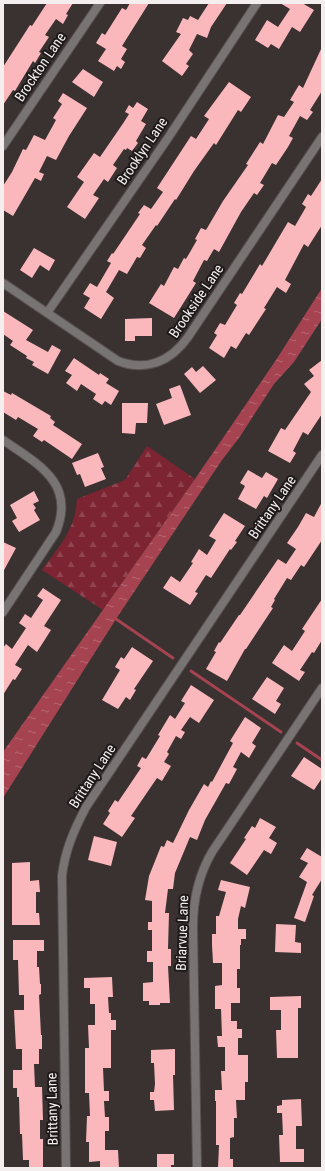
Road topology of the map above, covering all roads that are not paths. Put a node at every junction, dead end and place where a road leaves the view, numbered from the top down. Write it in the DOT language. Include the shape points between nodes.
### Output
graph roads {
  1 [pos="100,3"];
  2 [pos="257,3"];
  3 [pos="322,137"];
  4 [pos="3,146"];
  5 [pos="3,284"];
  6 [pos="47,313"];
  7 [pos="3,440"];
  8 [pos="322,455"];
  9 [pos="3,612"];
  10 [pos="322,688"];
  11 [pos="66,1168"];
  12 [pos="196,1168"];
  1 -- 4 [label="street, Brockton Lane"];
  2 -- 6 [label="street, Brooklyn Lane"];
  3 -- 6 [label="street, Brookside Lane" via="188,337 168,358 146,365 123,363"];
  5 -- 6 [label="street, Brookside Lane"];
  7 -- 9 [label="street" via="47,471 57,486 62,506 56,532"];
  8 -- 11 [label="street, Brittany Lane" via="86,807 70,839 62,876"];
  10 -- 12 [label="street, Briarvue Lane" via="212,852 197,887 192,927"];
}
